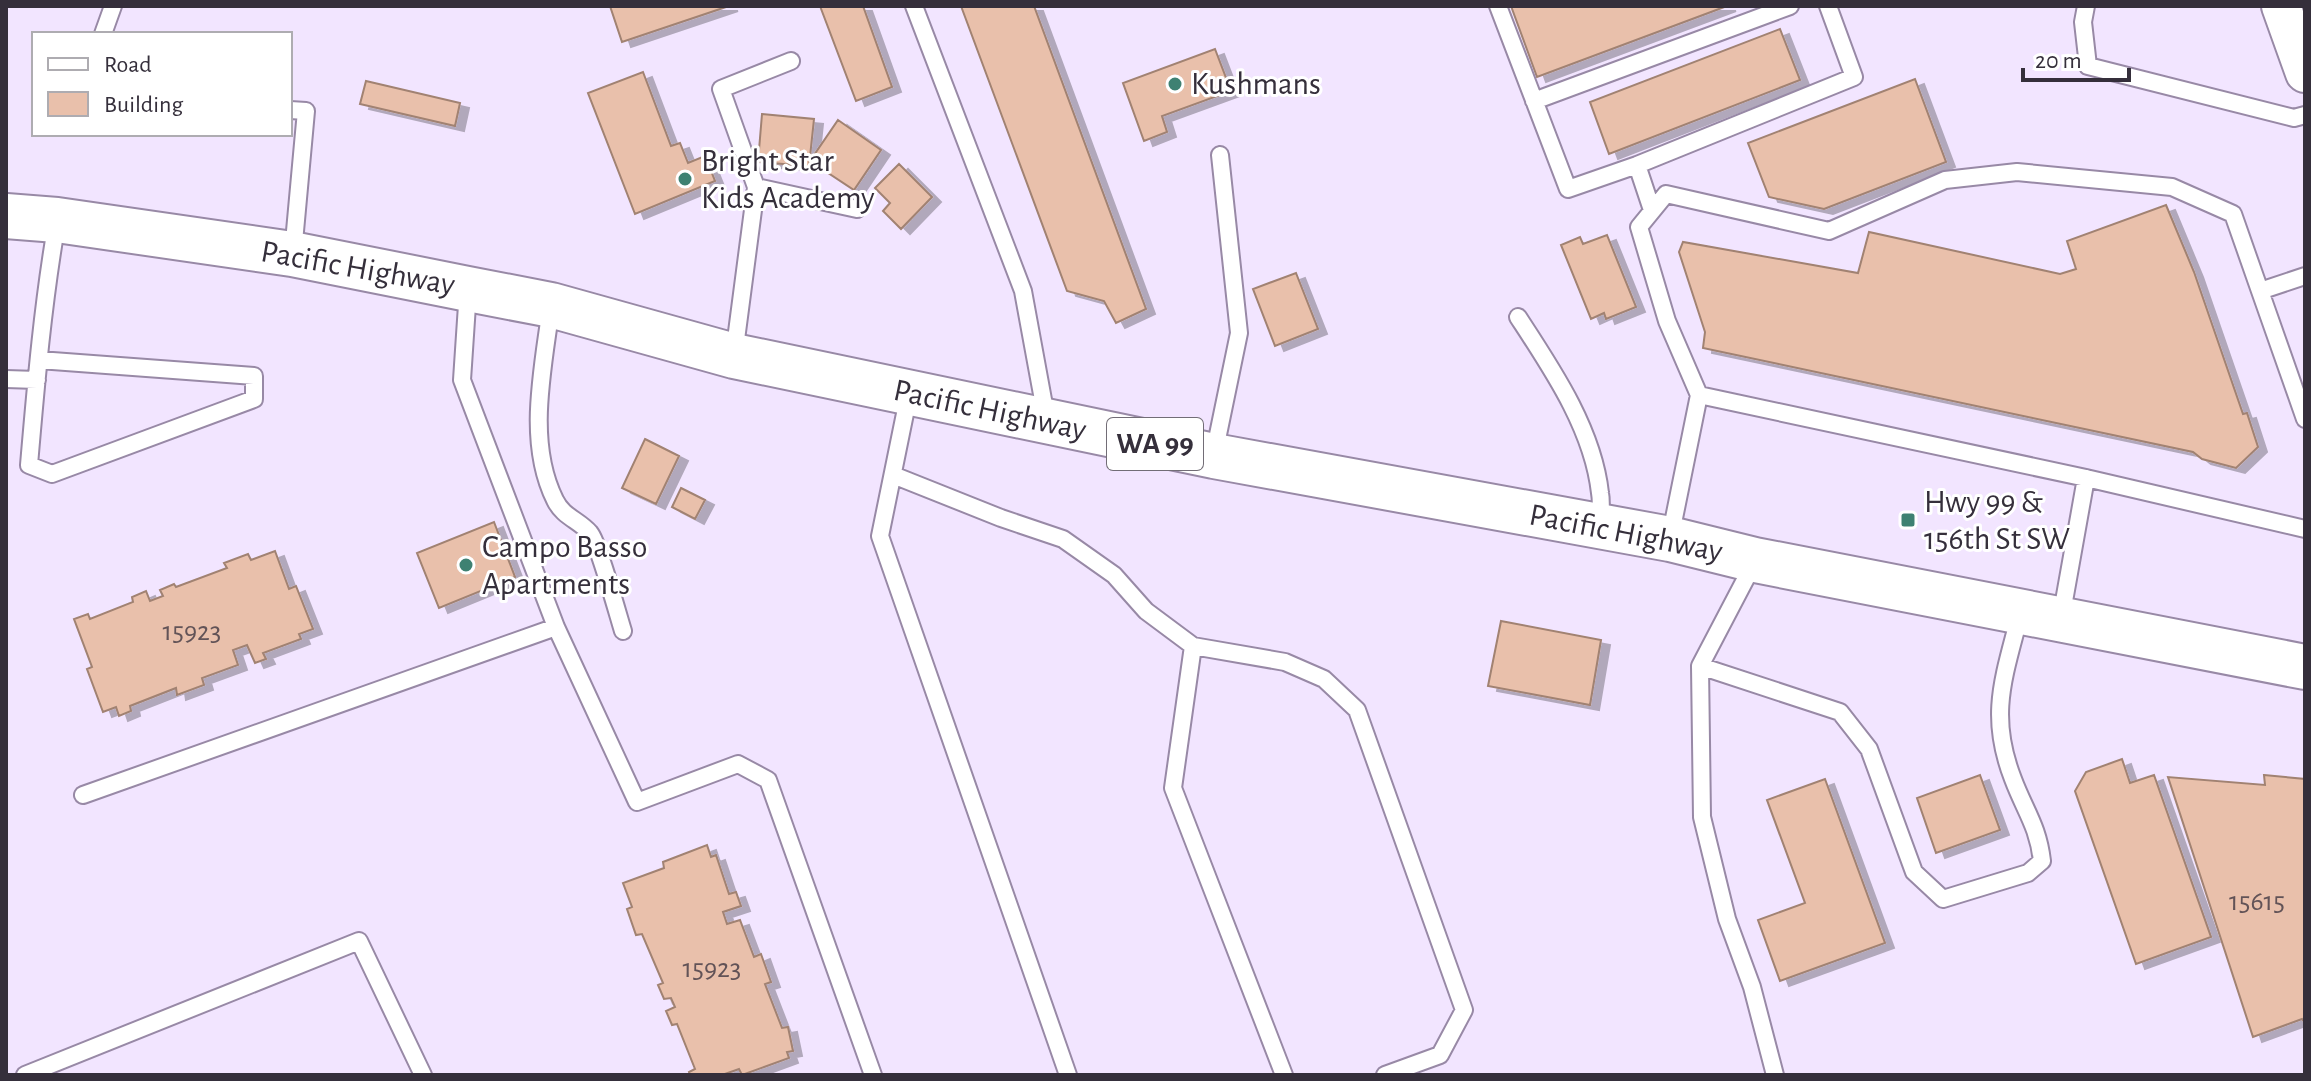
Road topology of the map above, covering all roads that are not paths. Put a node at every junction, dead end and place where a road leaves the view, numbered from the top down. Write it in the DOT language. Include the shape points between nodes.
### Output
graph roads {
  1 [pos="113,6"];
  2 [pos="914,6"];
  3 [pos="1498,6"];
  4 [pos="1790,6"];
  5 [pos="1828,6"];
  6 [pos="2086,6"];
  7 [pos="2281,6"];
  8 [pos="104,32"];
  9 [pos="791,61"];
  10 [pos="2305,73"];
  11 [pos="1534,101"];
  12 [pos="292,110"];
  13 [pos="2305,115"];
  14 [pos="1220,155"];
  15 [pos="1637,165"];
  16 [pos="756,187"];
  17 [pos="857,209"];
  18 [pos="1652,210"];
  19 [pos="6,216"];
  20 [pos="57,220"];
  21 [pos="292,254"];
  22 [pos="2305,276"];
  23 [pos="468,289"];
  24 [pos="2260,291"];
  25 [pos="551,305"];
  26 [pos="1518,317"];
  27 [pos="734,356"];
  28 [pos="39,360"];
  29 [pos="6,379"];
  30 [pos="37,380"];
  31 [pos="909,393"];
  32 [pos="1699,395"];
  33 [pos="2305,419"];
  34 [pos="1047,422"];
  35 [pos="1214,456"];
  36 [pos="893,475"];
  37 [pos="2086,478"];
  38 [pos="1600,526"];
  39 [pos="2305,529"];
  40 [pos="1670,539"];
  41 [pos="1755,560"];
  42 [pos="2041,615"];
  43 [pos="556,627"];
  44 [pos="623,631"];
  45 [pos="1193,646"];
  46 [pos="1700,666"];
  47 [pos="2305,667"];
  48 [pos="83,795"];
  49 [pos="25,1075"];
  50 [pos="423,1075"];
  51 [pos="873,1075"];
  52 [pos="1068,1075"];
  53 [pos="1284,1075"];
  54 [pos="1385,1075"];
  55 [pos="1775,1075"];
  1 -- 8 [label="lane"];
  2 -- 34 [label="lane" via="1023,291"];
  3 -- 11 [label="lane"];
  4 -- 11 [label="lane"];
  5 -- 15 [label="lane" via="1854,77"];
  6 -- 13 [label="lane" via="2088,66 2294,118"];
  7 -- 10 [label="street"];
  9 -- 16 [label="lane" via="721,89"];
  11 -- 15 [label="lane" via="1568,189"];
  12 -- 21 [label="lane" via="306,111"];
  14 -- 35 [label="lane" via="1239,333"];
  15 -- 18 [label="lane"];
  16 -- 17 [label="lane"];
  16 -- 27 [label="lane"];
  18 -- 24 [label="lane" via="1666,194 1829,231 1945,180 2017,172 2172,187 2233,214"];
  18 -- 32 [label="lane" via="1639,227 1667,321"];
  19 -- 20 [label="highway, Pacific Highway / WA 99"];
  20 -- 21 [label="highway, Pacific Highway / WA 99"];
  20 -- 28 [label="lane"];
  21 -- 23 [label="highway, Pacific Highway / WA 99"];
  22 -- 24 [label="lane"];
  23 -- 25 [label="highway, Pacific Highway / WA 99"];
  23 -- 43 [label="lane" via="462,380"];
  24 -- 33 [label="lane"];
  25 -- 27 [label="highway, Pacific Highway / WA 99"];
  25 -- 44 [label="lane" via="539,429 543,465 555,501 592,534"];
  26 -- 38 [label="lane" via="1574,410 1600,493"];
  27 -- 31 [label="highway, Pacific Highway / WA 99"];
  28 -- 30 [label="lane"];
  28 -- 30 [label="lane" via="254,376 254,399 52,474 29,465"];
  29 -- 30 [label="lane"];
  31 -- 34 [label="highway, Pacific Highway / WA 99"];
  31 -- 36 [label="lane"];
  32 -- 37 [label="lane"];
  32 -- 40 [label="lane"];
  34 -- 35 [label="highway, Pacific Highway / WA 99"];
  35 -- 38 [label="highway, Pacific Highway / WA 99"];
  36 -- 45 [label="lane" via="1063,539 1114,575 1146,611"];
  36 -- 52 [label="lane" via="880,536"];
  37 -- 39 [label="lane"];
  37 -- 42 [label="lane"];
  38 -- 40 [label="highway, Pacific Highway / WA 99"];
  40 -- 41 [label="highway, Pacific Highway / WA 99"];
  41 -- 42 [label="highway, Pacific Highway / WA 99"];
  41 -- 46 [label="lane"];
  42 -- 46 [label="lane" via="1999,694 2000,730 2012,778 2040,837 2042,861 2028,873 1943,899 1914,872 1869,749 1840,712"];
  42 -- 47 [label="highway, Pacific Highway / WA 99"];
  43 -- 48 [label="lane"];
  43 -- 51 [label="lane" via="637,802 738,764 768,780"];
  45 -- 53 [label="lane" via="1173,788"];
  45 -- 54 [label="lane" via="1285,662 1324,679 1357,710 1464,1010 1440,1055"];
  46 -- 55 [label="lane" via="1702,817"];
  49 -- 50 [label="lane" via="359,941"];
}
